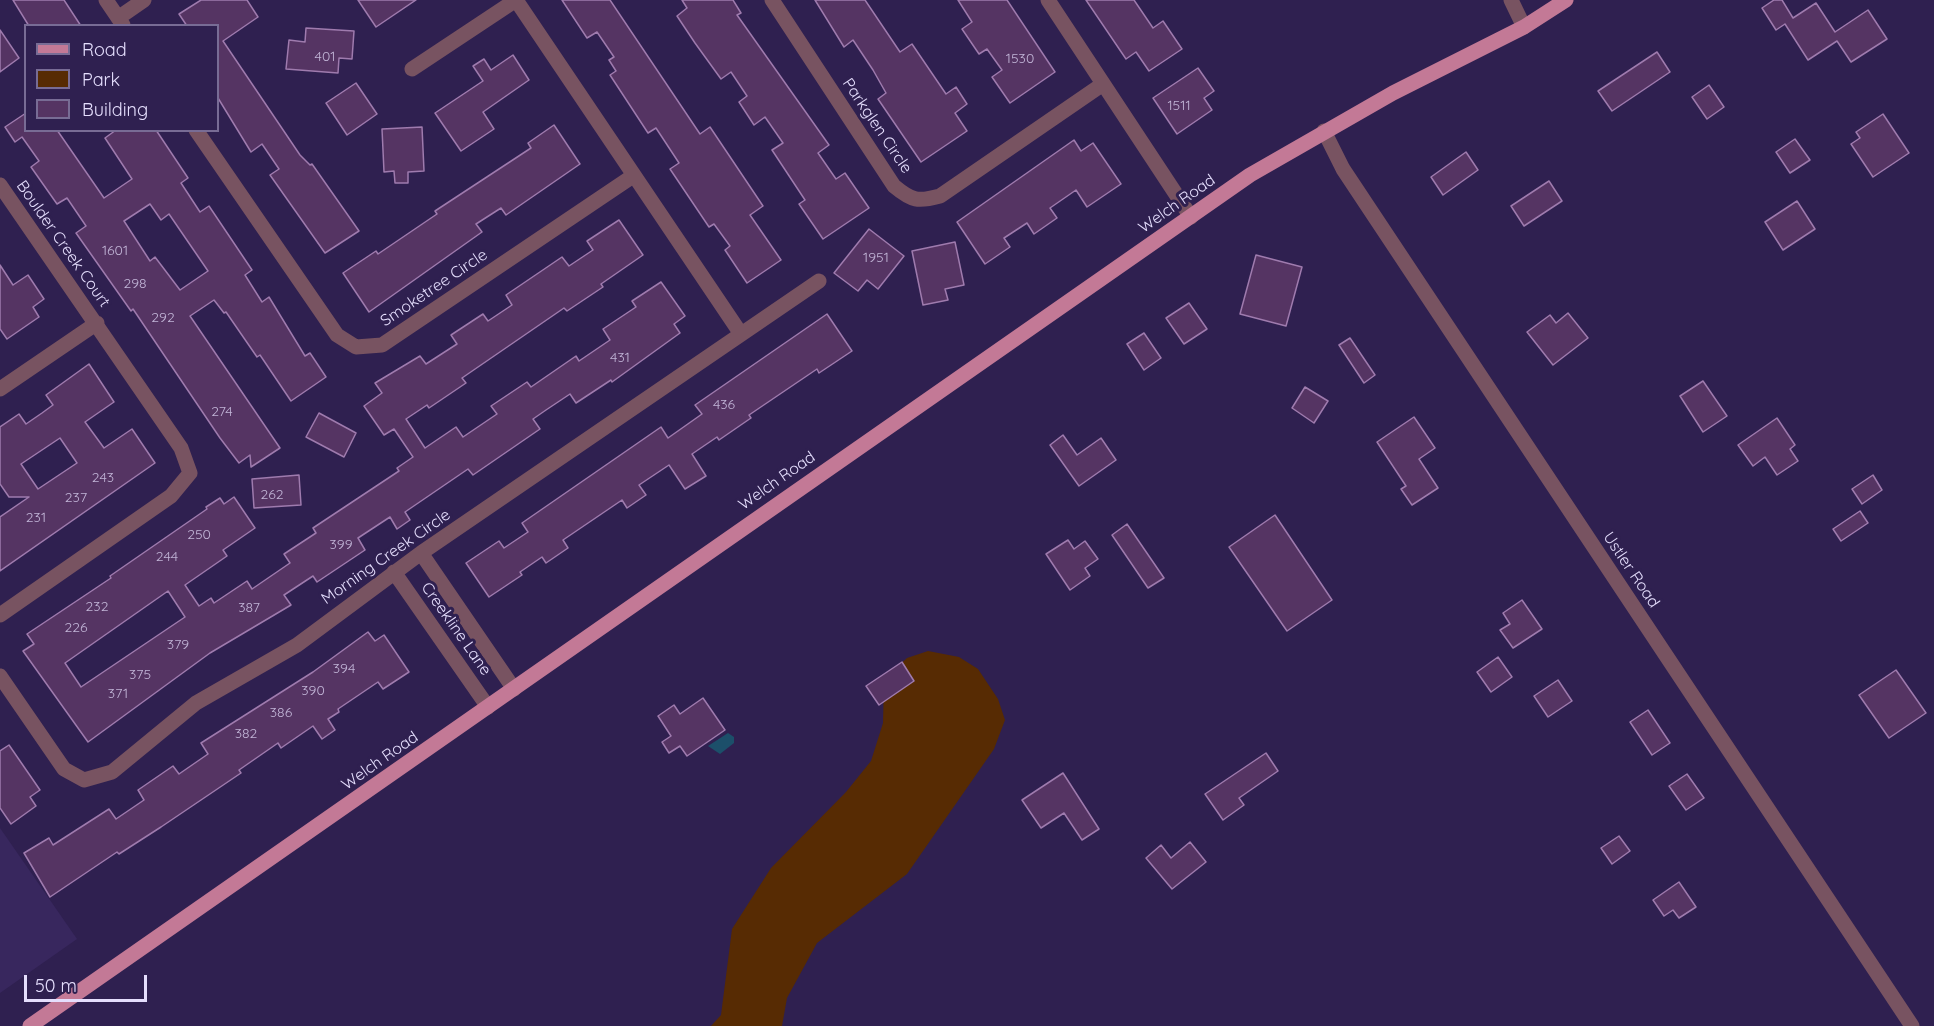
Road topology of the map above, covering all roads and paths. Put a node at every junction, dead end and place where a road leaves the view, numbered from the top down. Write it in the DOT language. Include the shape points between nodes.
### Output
graph roads {
  1 [pos="106,0"];
  2 [pos="144,0"];
  3 [pos="516,0"];
  4 [pos="772,0"];
  5 [pos="1048,0"];
  6 [pos="1511,0"];
  7 [pos="1566,0"];
  8 [pos="121,22"];
  9 [pos="1524,27"];
  10 [pos="412,69"];
  11 [pos="1103,84"];
  12 [pos="1324,131"];
  13 [pos="197,132"];
  14 [pos="633,176"];
  15 [pos="0,185"];
  16 [pos="1191,217"];
  17 [pos="819,281"];
  18 [pos="97,323"];
  19 [pos="741,334"];
  20 [pos="0,389"];
  21 [pos="421,553"];
  22 [pos="394,572"];
  23 [pos="0,615"];
  24 [pos="0,676"];
  25 [pos="514,689"];
  26 [pos="488,707"];
  27 [pos="30,1026"];
  28 [pos="1912,1026"];
  1 -- 8 [label="street"];
  2 -- 8 [label="street"];
  3 -- 10 [label="street"];
  3 -- 14 [label="street"];
  4 -- 11 [label="street, Parkglen Circle" via="894,186 921,201 940,196"];
  5 -- 11 [label="street"];
  6 -- 9 [label="street"];
  7 -- 9 [label="main road, Welch Road"];
  9 -- 12 [label="main road, Welch Road"];
  11 -- 16 [label="street"];
  12 -- 16 [label="main road, Welch Road" via="1250,175"];
  12 -- 28 [label="street, Ustler Road" via="1350,179"];
  13 -- 14 [label="street, Smoketree Circle" via="336,335 356,347 382,345"];
  14 -- 19 [label="street"];
  15 -- 18 [label="street, Boulder Creek Court"];
  16 -- 25 [label="main road, Welch Road"];
  17 -- 19 [label="street, Morning Creek Circle"];
  18 -- 20 [label="street"];
  18 -- 23 [label="street" via="181,448 190,473 171,496"];
  19 -- 21 [label="street, Morning Creek Circle"];
  21 -- 22 [label="street, Morning Creek Circle"];
  21 -- 25 [label="street, Creekline Lane"];
  22 -- 24 [label="street, Morning Creek Circle" via="297,645 196,703 112,772 84,780 64,769"];
  22 -- 26 [label="street, Creekline Lane"];
  25 -- 26 [label="main road, Welch Road"];
  26 -- 27 [label="main road, Welch Road"];
}
